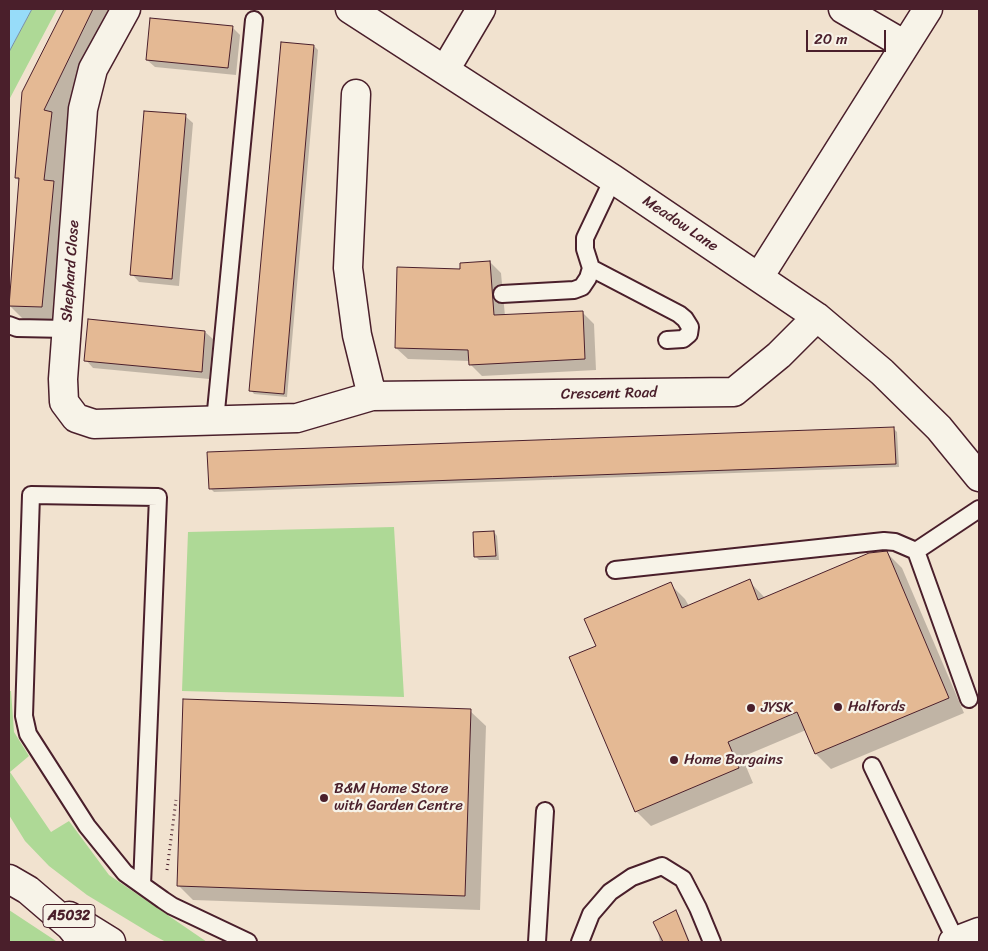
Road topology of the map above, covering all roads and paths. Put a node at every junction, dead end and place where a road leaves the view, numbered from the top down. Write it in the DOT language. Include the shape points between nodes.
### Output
graph roads {
  1 [pos="126,9"];
  2 [pos="350,9"];
  3 [pos="481,9"];
  4 [pos="843,9"];
  5 [pos="928,9"];
  6 [pos="254,20"];
  7 [pos="905,45"];
  8 [pos="445,70"];
  9 [pos="356,94"];
  10 [pos="613,179"];
  11 [pos="591,268"];
  12 [pos="759,277"];
  13 [pos="502,294"];
  14 [pos="817,317"];
  15 [pos="9,325"];
  16 [pos="67,329"];
  17 [pos="668,340"];
  18 [pos="372,396"];
  19 [pos="205,421"];
  20 [pos="979,476"];
  21 [pos="979,509"];
  22 [pos="916,551"];
  23 [pos="615,570"];
  24 [pos="969,699"];
  25 [pos="872,766"];
  26 [pos="545,811"];
  27 [pos="18,885"];
  28 [pos="142,885"];
  29 [pos="963,938"];
  30 [pos="83,942"];
  31 [pos="111,942"];
  32 [pos="248,942"];
  33 [pos="537,942"];
  34 [pos="580,942"];
  35 [pos="712,942"];
  1 -- 16 [label="street, Shephard Close" via="93,70 83,109"];
  2 -- 8 [label="street, Meadow Lane"];
  3 -- 8 [label="street"];
  4 -- 7 [label="street"];
  5 -- 7 [label="street"];
  6 -- 19 [label="lane"];
  7 -- 12 [label="street"];
  8 -- 10 [label="street, Meadow Lane"];
  9 -- 18 [label="street" via="348,268 357,335"];
  10 -- 11 [label="lane" via="585,238"];
  10 -- 12 [label="street, Meadow Lane"];
  11 -- 13 [label="lane" via="582,286 574,290"];
  11 -- 17 [label="lane" via="685,319 690,327 688,334 682,340"];
  12 -- 14 [label="street, Meadow Lane"];
  14 -- 18 [label="street, Crescent Road" via="779,355 734,392"];
  14 -- 20 [label="street, Meadow Lane" via="882,372 925,414"];
  15 -- 16 [label="lane"];
  16 -- 19 [label="street, Shephard Close" via="64,402 76,418 94,424"];
  18 -- 19 [label="street, Crescent Road" via="297,418"];
  21 -- 22 [label="lane"];
  22 -- 23 [label="lane" via="895,542 884,542"];
  22 -- 24 [label="lane"];
  25 -- 29 [label="lane"];
  26 -- 33 [label="lane"];
  27 -- 30 [label="street, A5032" via="70,926"];
  27 -- 31 [label="street, A5032"];
  28 -- 28 [label="lane" via="125,873 87,826 28,734 24,716 31,495 158,497"];
  28 -- 32 [label="lane" via="172,906"];
  34 -- 35 [label="lane" via="591,914 610,892 632,878 662,866 683,879"];
}
